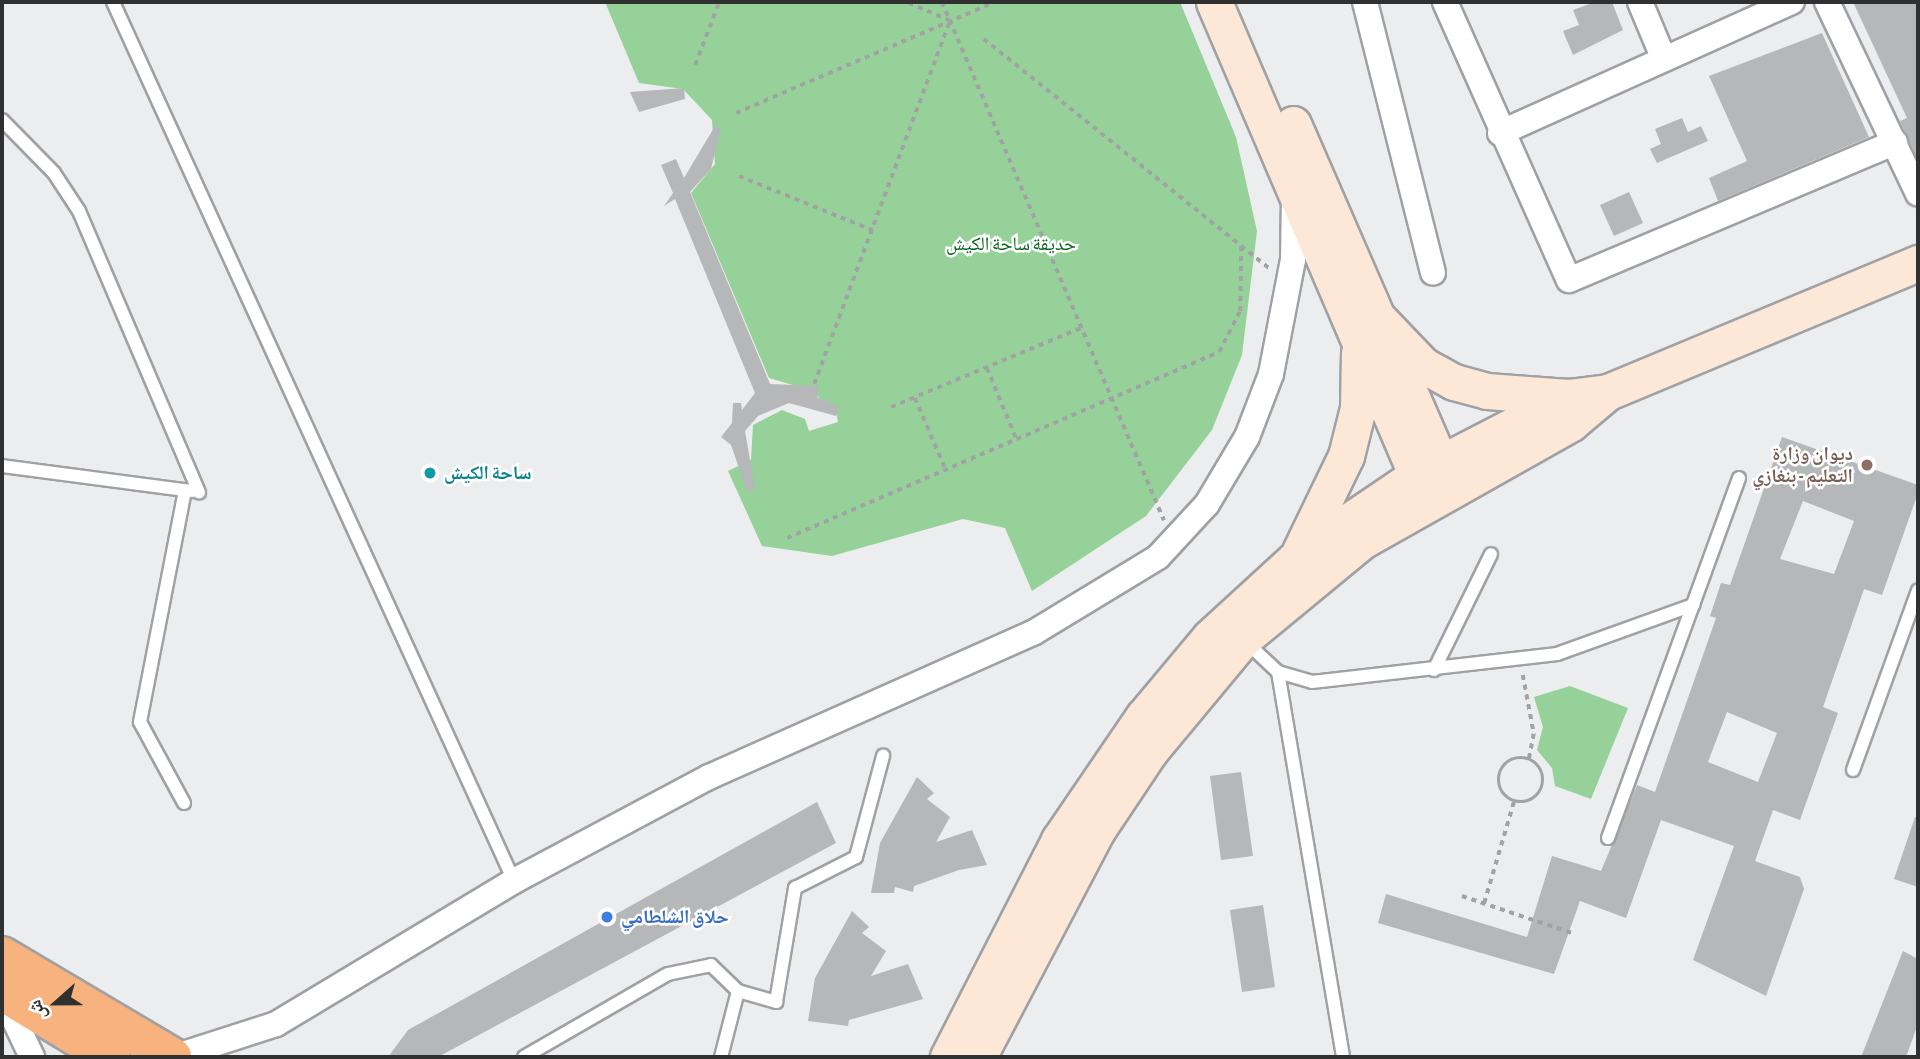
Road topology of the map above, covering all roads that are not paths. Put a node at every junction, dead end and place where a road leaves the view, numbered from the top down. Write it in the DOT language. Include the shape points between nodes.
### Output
graph roads {
  1 [pos="113,2"];
  2 [pos="1214,2"];
  3 [pos="1238,2"];
  4 [pos="1365,2"];
  5 [pos="1445,2"];
  6 [pos="1640,2"];
  7 [pos="1792,2"];
  8 [pos="1827,2"];
  9 [pos="1663,57"];
  10 [pos="2,120"];
  11 [pos="1500,133"];
  12 [pos="1895,142"];
  13 [pos="1294,188"];
  14 [pos="1918,194"];
  15 [pos="1918,262"];
  16 [pos="1433,273"];
  17 [pos="1369,328"];
  18 [pos="1608,392"];
  19 [pos="1568,397"];
  20 [pos="2,466"];
  21 [pos="1739,478"];
  22 [pos="1433,481"];
  23 [pos="185,490"];
  24 [pos="1491,554"];
  25 [pos="1294,560"];
  26 [pos="1918,590"];
  27 [pos="1693,605"];
  28 [pos="1243,639"];
  29 [pos="1434,670"];
  30 [pos="1278,672"];
  31 [pos="883,756"];
  32 [pos="1853,770"];
  33 [pos="184,803"];
  34 [pos="1608,838"];
  35 [pos="514,881"];
  36 [pos="2,956"];
  37 [pos="738,991"];
  38 [pos="2,992"];
  39 [pos="32,1057"];
  40 [pos="110,1057"];
  41 [pos="173,1057"];
  42 [pos="524,1057"];
  43 [pos="721,1057"];
  44 [pos="948,1057"];
  45 [pos="978,1057"];
  46 [pos="1343,1057"];
  1 -- 35 [label="lane"];
  2 -- 13 [label="main road"];
  3 -- 17 [label="main road"];
  4 -- 16 [label="street"];
  5 -- 11 [label="street"];
  6 -- 9 [label="street"];
  7 -- 9 [label="street"];
  8 -- 12 [label="street"];
  9 -- 11 [label="street"];
  10 -- 23 [label="lane" via="54,173 79,211 199,492"];
  11 -- 12 [label="street" via="1560,270 1580,280"];
  12 -- 14 [label="street"];
  13 -- 17 [label="main road"];
  13 -- 35 [label="street" via="1288,283 1271,374 1247,437 1207,504 1173,541 1099,598 1033,633 709,778"];
  15 -- 18 [label="main road"];
  17 -- 19 [label="main road" via="1454,382 1487,391"];
  17 -- 22 [label="main road"];
  17 -- 25 [label="main road" via="1346,456"];
  18 -- 19 [label="main road"];
  18 -- 22 [label="main road" via="1571,423"];
  19 -- 22 [label="main road"];
  20 -- 23 [label="lane"];
  21 -- 27 [label="lane"];
  22 -- 25 [label="main road"];
  22 -- 28 [label="main road"];
  23 -- 33 [label="lane" via="140,722"];
  24 -- 29 [label="lane"];
  25 -- 44 [label="main road" via="1175,675 1101,774 1059,840"];
  26 -- 32 [label="lane"];
  27 -- 29 [label="lane" via="1592,646"];
  27 -- 34 [label="lane"];
  28 -- 30 [label="lane"];
  28 -- 45 [label="main road" via="1150,751 1096,832"];
  29 -- 30 [label="lane" via="1312,682"];
  30 -- 46 [label="lane"];
  31 -- 37 [label="lane" via="856,857 795,888 776,1002"];
  35 -- 41 [label="street" via="276,1024"];
  36 -- 41 [label="highway"];
  37 -- 42 [label="lane" via="711,965 668,974"];
  37 -- 43 [label="lane"];
  38 -- 39 [label="street"];
  38 -- 40 [label="highway"];
}
